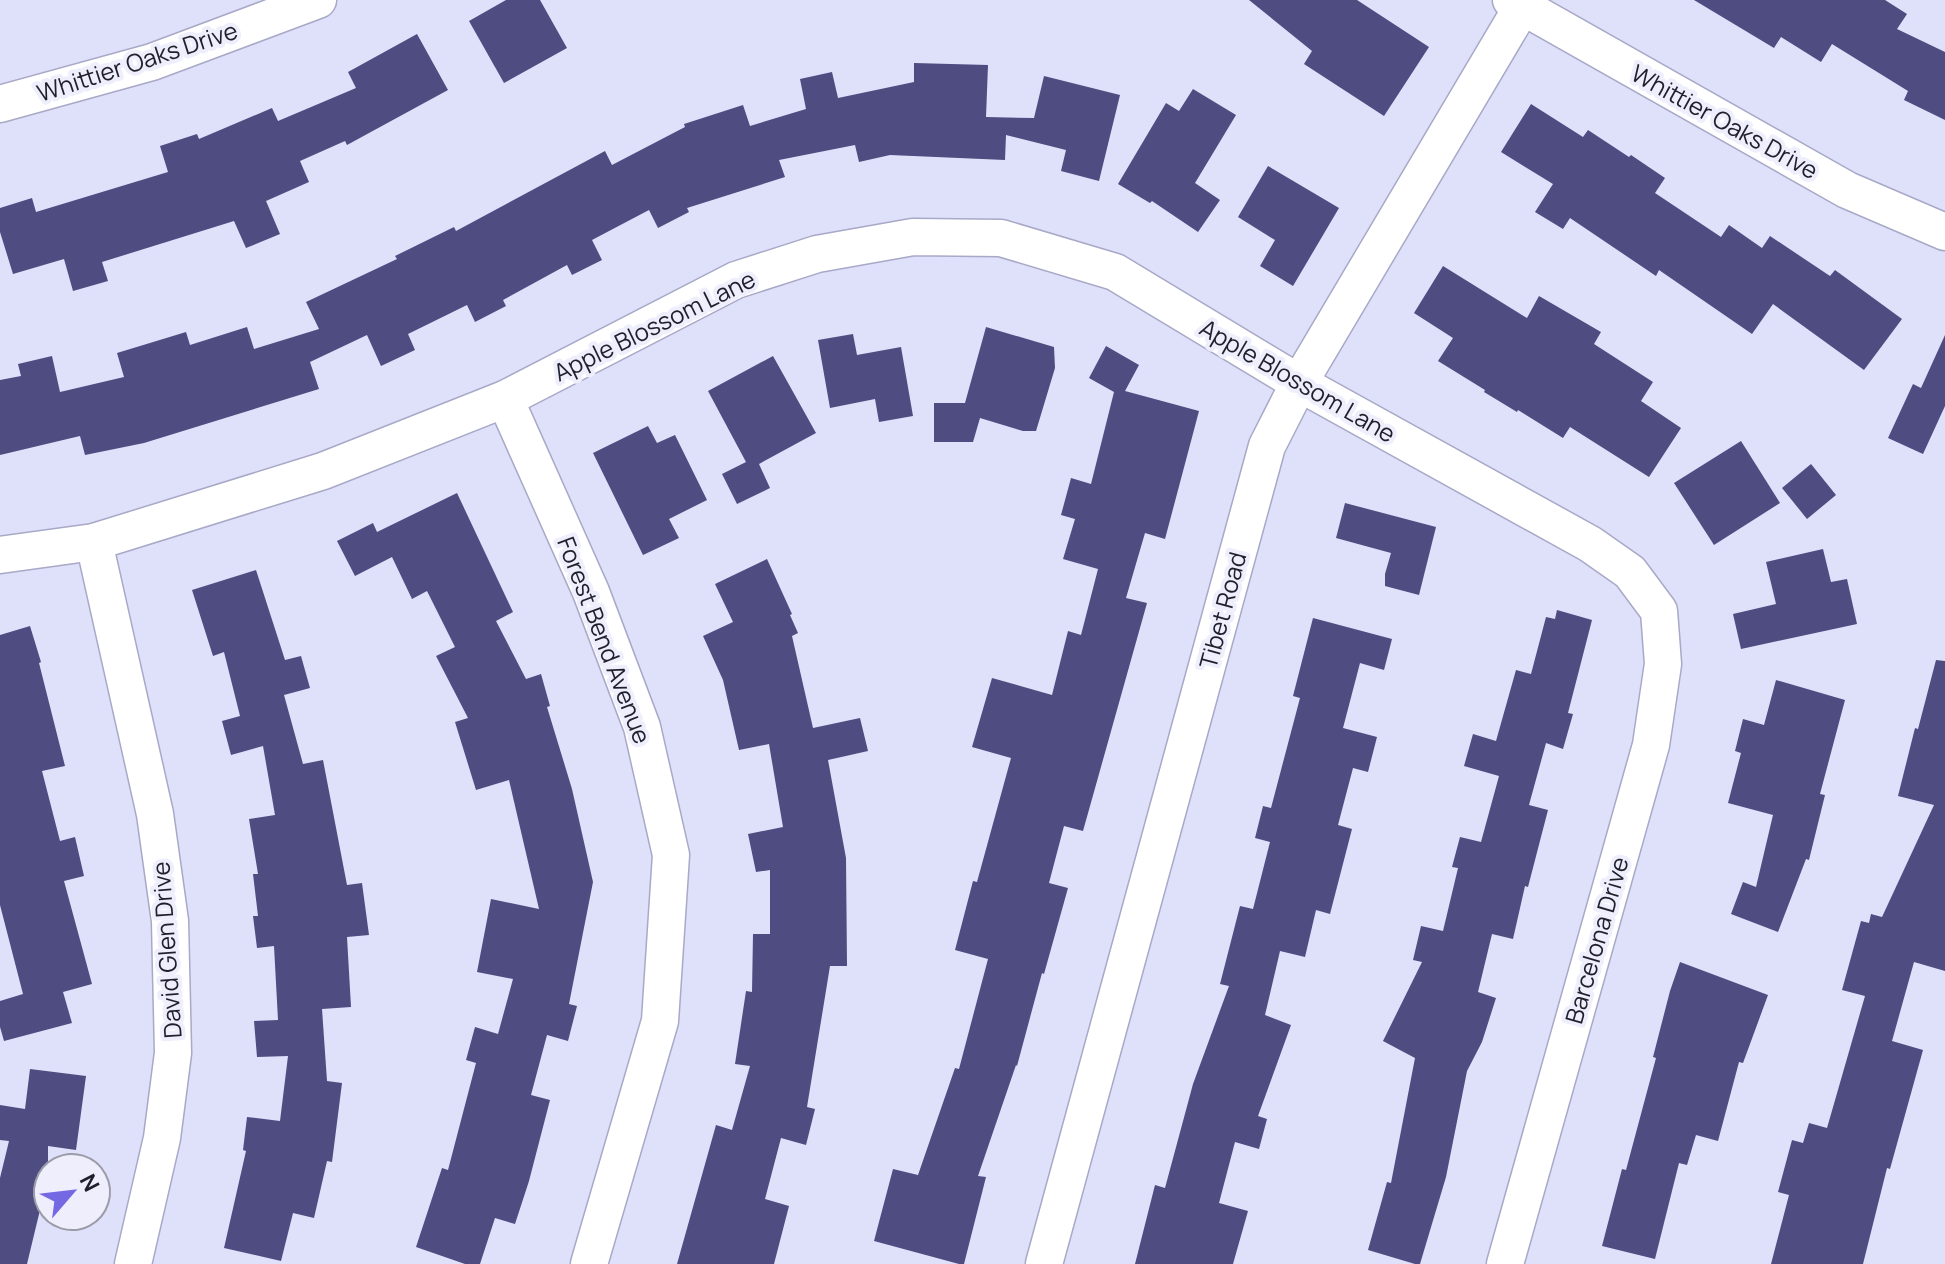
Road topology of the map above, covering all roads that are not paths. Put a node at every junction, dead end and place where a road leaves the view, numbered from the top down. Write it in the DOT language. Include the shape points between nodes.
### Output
graph roads {
  1 [pos="318,0"];
  2 [pos="1516,3"];
  3 [pos="0,104"];
  4 [pos="1945,232"];
  5 [pos="1299,383"];
  6 [pos="505,399"];
  7 [pos="94,542"];
  8 [pos="0,555"];
  9 [pos="1659,611"];
  10 [pos="133,1264"];
  11 [pos="589,1264"];
  12 [pos="1044,1264"];
  13 [pos="1505,1264"];
  1 -- 3 [label="street, Whittier Oaks Drive" via="152,62"];
  2 -- 4 [label="street, Whittier Oaks Drive" via="1847,190"];
  2 -- 5 [label="street, Tibet Road"];
  5 -- 6 [label="street, Apple Blossom Lane" via="1115,272 1001,238 913,237 817,254 736,280"];
  5 -- 9 [label="street, Apple Blossom Lane" via="1590,544 1630,572"];
  5 -- 12 [label="street, Tibet Road" via="1267,446"];
  6 -- 7 [label="street, Apple Blossom Lane" via="323,471"];
  6 -- 11 [label="street, Forest Bend Avenue" via="591,592 642,727 671,855 660,1021"];
  7 -- 8 [label="street, Apple Blossom Lane"];
  7 -- 10 [label="street, David Glen Drive" via="155,814 170,921 173,1053 162,1138"];
  9 -- 13 [label="street, Barcelona Drive" via="1663,664 1651,745"];
}
